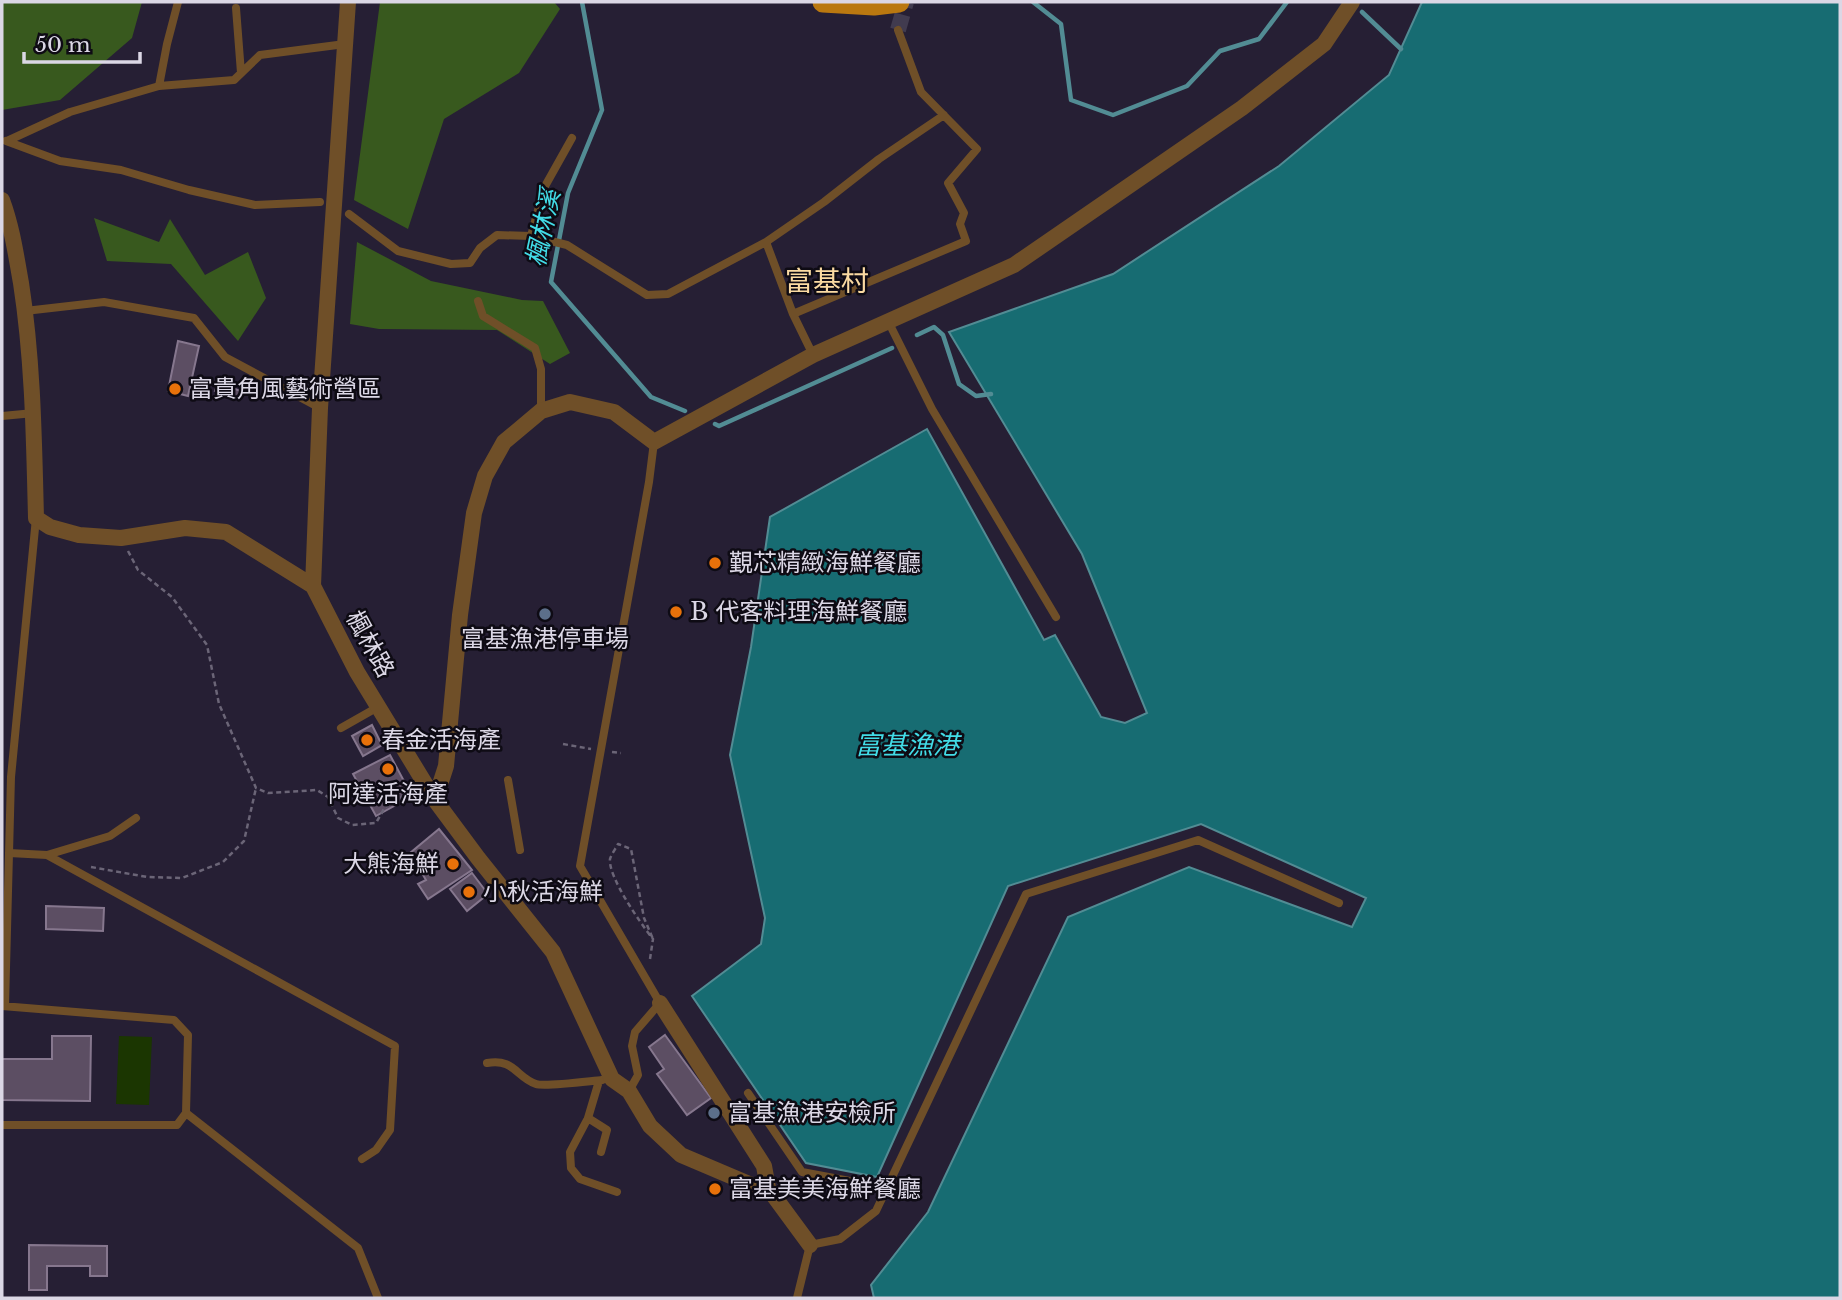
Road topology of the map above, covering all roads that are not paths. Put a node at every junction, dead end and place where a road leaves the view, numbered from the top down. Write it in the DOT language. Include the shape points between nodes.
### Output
graph roads {
  1 [pos="178,2"];
  2 [pos="348,2"];
  3 [pos="835,2"];
  4 [pos="899,2"];
  5 [pos="1352,2"];
  6 [pos="236,8"];
  7 [pos="898,30"];
  8 [pos="345,44"];
  9 [pos="242,73"];
  10 [pos="159,86"];
  11 [pos="944,115"];
  12 [pos="572,138"];
  13 [pos="4,141"];
  14 [pos="2,200"];
  15 [pos="320,202"];
  16 [pos="349,214"];
  17 [pos="531,236"];
  18 [pos="766,242"];
  19 [pos="478,300"];
  20 [pos="25,311"];
  21 [pos="793,314"];
  22 [pos="888,321"];
  23 [pos="813,355"];
  24 [pos="320,408"];
  25 [pos="541,411"];
  26 [pos="34,414"];
  27 [pos="2,415"];
  28 [pos="654,442"];
  29 [pos="36,518"];
  30 [pos="313,586"];
  31 [pos="1056,617"];
  32 [pos="379,706"];
  33 [pos="341,728"];
  34 [pos="508,780"];
  35 [pos="435,800"];
  36 [pos="136,818"];
  37 [pos="520,850"];
  38 [pos="9,853"];
  39 [pos="47,855"];
  40 [pos="1339,903"];
  41 [pos="660,1003"];
  42 [pos="3,1006"];
  43 [pos="487,1063"];
  44 [pos="605,1079"];
  45 [pos="629,1091"];
  46 [pos="748,1093"];
  47 [pos="186,1113"];
  48 [pos="588,1118"];
  49 [pos="2,1125"];
  50 [pos="601,1152"];
  51 [pos="362,1159"];
  52 [pos="768,1188"];
  53 [pos="887,1188"];
  54 [pos="617,1192"];
  55 [pos="810,1245"];
  56 [pos="378,1298"];
  57 [pos="797,1298"];
  1 -- 10 [label="lane"];
  2 -- 8 [label="street"];
  3 -- 4 [label="main road"];
  5 -- 22 [label="street" via="1324,44 1163,163 1014,265"];
  6 -- 9 [label="lane"];
  7 -- 11 [label="lane" via="921,92"];
  8 -- 9 [label="lane" via="260,55"];
  8 -- 24 [label="street"];
  9 -- 10 [label="lane" via="233,80"];
  10 -- 13 [label="lane" via="70,112"];
  11 -- 18 [label="lane"];
  11 -- 21 [label="lane" via="978,149 948,183 964,214 960,224 967,241"];
  12 -- 17 [label="lane" via="544,188"];
  13 -- 15 [label="lane" via="60,161 121,170 256,205"];
  14 -- 20 [label="street" via="15,244"];
  16 -- 17 [label="lane" via="398,251 451,264 470,263 497,235"];
  17 -- 18 [label="lane" via="567,245 647,295 668,294"];
  18 -- 21 [label="lane"];
  19 -- 25 [label="lane" via="483,316 535,348 541,369"];
  20 -- 24 [label="lane" via="104,302 194,318 225,357"];
  20 -- 26 [label="street"];
  21 -- 23 [label="lane"];
  22 -- 23 [label="street"];
  22 -- 31 [label="lane" via="932,409"];
  23 -- 28 [label="street"];
  24 -- 30 [label="street"];
  25 -- 28 [label="street" via="569,402 614,412"];
  25 -- 35 [label="street" via="504,442 485,476 478,501 460,615 446,766"];
  26 -- 27 [label="lane"];
  26 -- 29 [label="street"];
  28 -- 41 [label="lane" via="580,866"];
  29 -- 30 [label="street" via="79,535 121,538 185,528 226,532"];
  29 -- 38 [label="lane" via="11,777"];
  30 -- 32 [label="street, 楓林路"];
  32 -- 33 [label="lane"];
  32 -- 35 [label="street, 楓林路"];
  34 -- 37 [label="lane"];
  35 -- 44 [label="street, 楓林路" via="553,952"];
  36 -- 39 [label="lane" via="110,836"];
  38 -- 39 [label="lane"];
  38 -- 42 [label="lane"];
  39 -- 51 [label="lane" via="396,1046 390,1130 376,1150"];
  40 -- 53 [label="lane" via="1198,840 1026,894"];
  41 -- 45 [label="lane" via="635,1032 632,1046 638,1075"];
  41 -- 52 [label="street" via="764,1166"];
  42 -- 47 [label="lane" via="174,1020 188,1035"];
  43 -- 44 [label="lane" via="511,1066 536,1084"];
  44 -- 45 [label="street, 楓林路"];
  44 -- 48 [label="lane"];
  45 -- 52 [label="street, 楓林路" via="650,1126 681,1155"];
  46 -- 53 [label="lane" via="802,1172"];
  47 -- 49 [label="lane" via="177,1125"];
  47 -- 56 [label="lane" via="358,1248"];
  48 -- 50 [label="lane" via="607,1130"];
  48 -- 54 [label="lane" via="570,1152 571,1168 580,1179"];
  52 -- 55 [label="street"];
  53 -- 55 [label="lane" via="876,1211 840,1239"];
  55 -- 57 [label="lane"];
}
